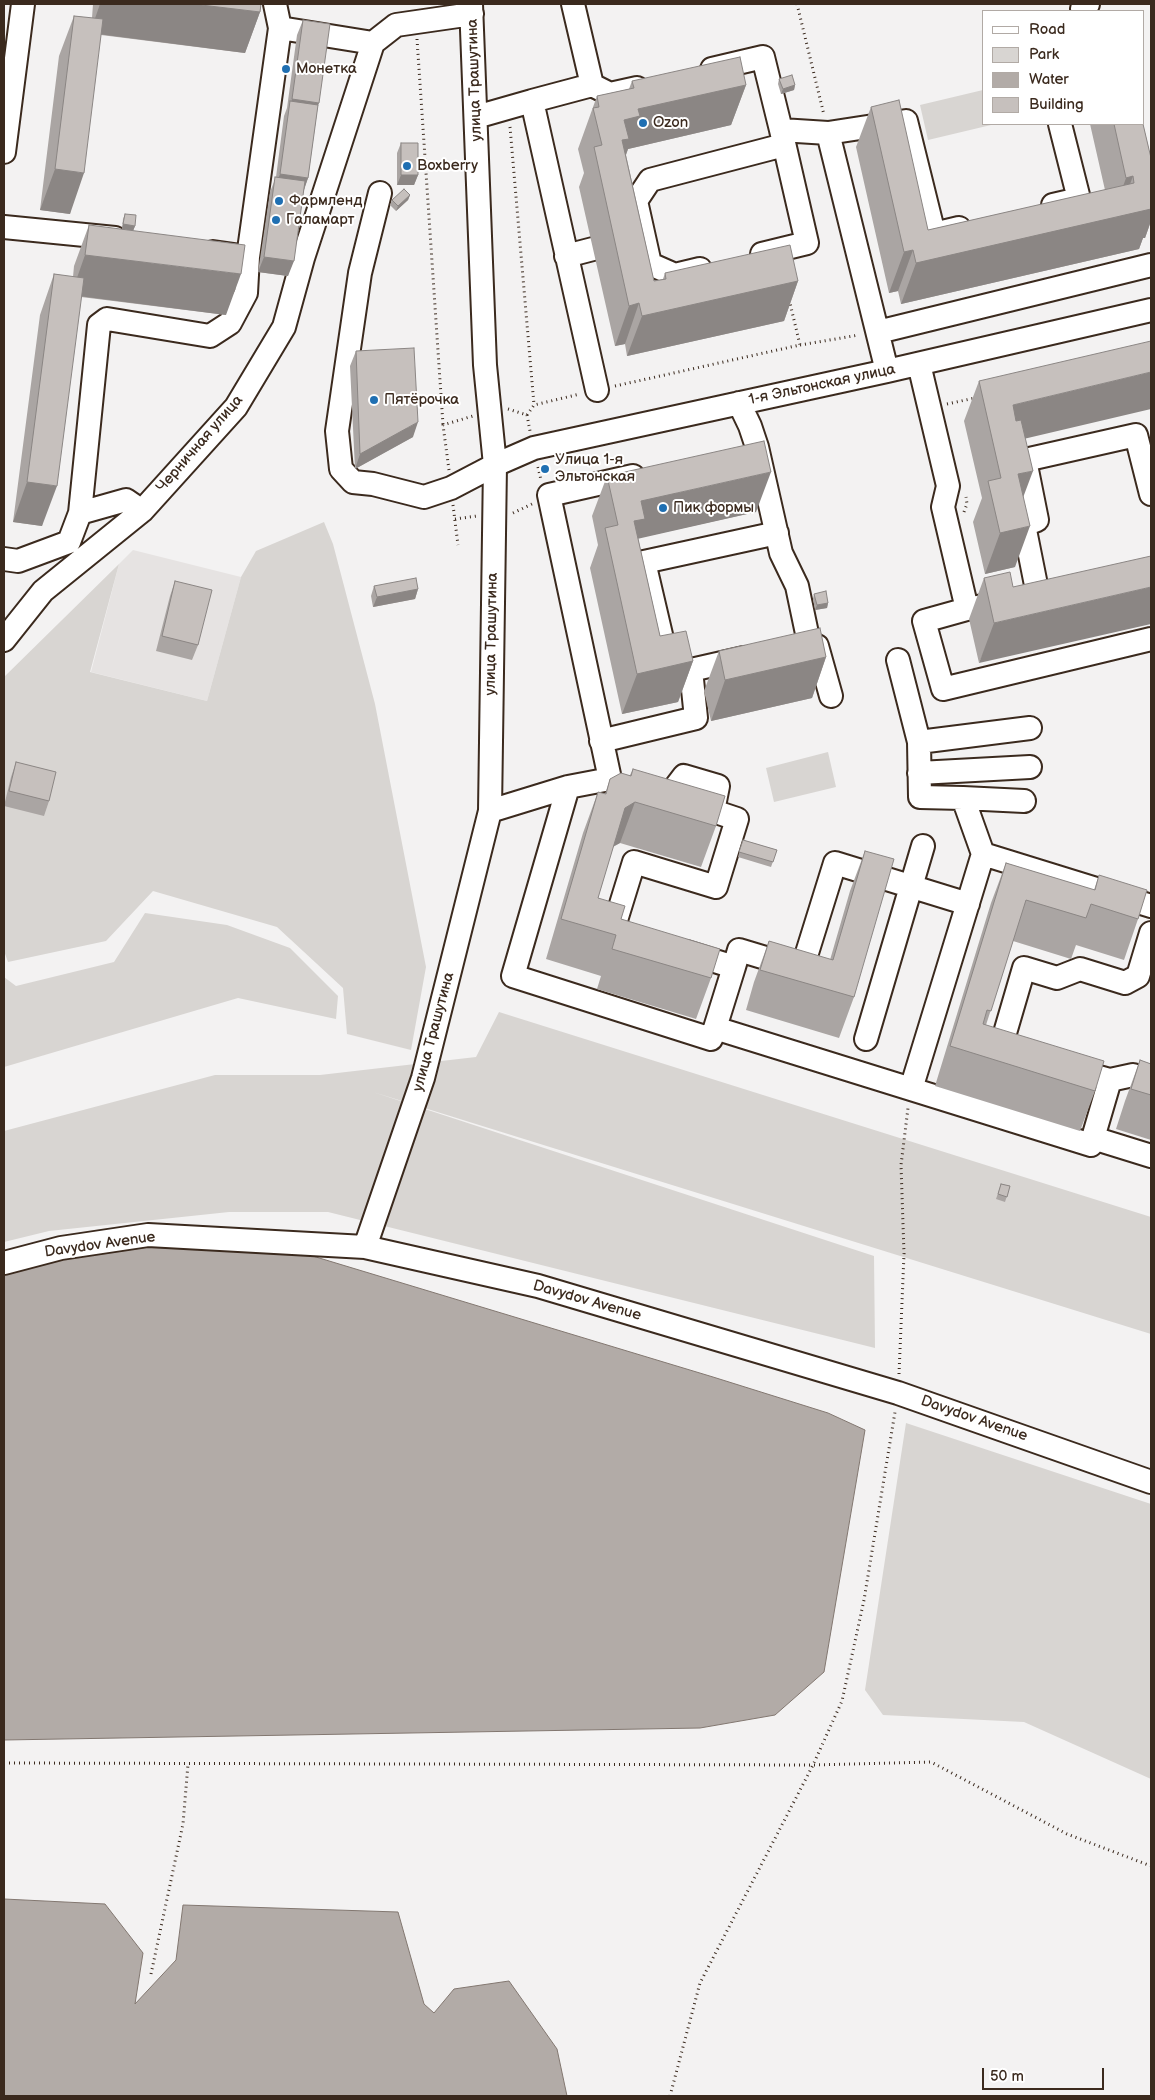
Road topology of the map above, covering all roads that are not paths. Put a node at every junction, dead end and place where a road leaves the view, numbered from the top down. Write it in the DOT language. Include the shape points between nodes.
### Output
graph roads {
  1 [pos="275,4"];
  2 [pos="573,4"];
  3 [pos="472,9"];
  4 [pos="16,12"];
  5 [pos="280,28"];
  6 [pos="373,43"];
  7 [pos="696,73"];
  8 [pos="658,83"];
  9 [pos="592,85"];
  10 [pos="532,101"];
  11 [pos="476,117"];
  12 [pos="1060,125"];
  13 [pos="828,133"];
  14 [pos="783,138"];
  15 [pos="4,152"];
  16 [pos="380,194"];
  17 [pos="1030,211"];
  18 [pos="982,222"];
  19 [pos="4,227"];
  20 [pos="644,237"];
  21 [pos="140,242"];
  22 [pos="621,242"];
  23 [pos="189,249"];
  24 [pos="593,249"];
  25 [pos="566,256"];
  26 [pos="248,257"];
  27 [pos="1151,265"];
  28 [pos="1151,295"];
  29 [pos="1151,310"];
  30 [pos="878,332"];
  31 [pos="892,362"];
  32 [pos="920,364"];
  33 [pos="597,390"];
  34 [pos="739,403"];
  35 [pos="495,465"];
  36 [pos="653,471"];
  37 [pos="1151,494"];
  38 [pos="142,512"];
  39 [pos="80,513"];
  40 [pos="777,532"];
  41 [pos="4,559"];
  42 [pos="967,609"];
  43 [pos="1151,639"];
  44 [pos="4,640"];
  45 [pos="764,653"];
  46 [pos="898,660"];
  47 [pos="691,670"];
  48 [pos="831,696"];
  49 [pos="1030,728"];
  50 [pos="601,741"];
  51 [pos="919,742"];
  52 [pos="1030,767"];
  53 [pos="920,773"];
  54 [pos="568,787"];
  55 [pos="660,795"];
  56 [pos="963,798"];
  57 [pos="1024,801"];
  58 [pos="490,811"];
  59 [pos="923,846"];
  60 [pos="983,854"];
  61 [pos="911,886"];
  62 [pos="968,904"];
  63 [pos="1151,906"];
  64 [pos="1151,933"];
  65 [pos="641,938"];
  66 [pos="669,947"];
  67 [pos="734,967"];
  68 [pos="715,1028"];
  69 [pos="866,1039"];
  70 [pos="1110,1080"];
  71 [pos="1151,1080"];
  72 [pos="911,1089"];
  73 [pos="1093,1138"];
  74 [pos="1151,1156"];
  75 [pos="366,1247"];
  76 [pos="4,1263"];
  77 [pos="1151,1482"];
  1 -- 5 [label="street"];
  2 -- 9 [label="street"];
  3 -- 6 [label="street" via="396,25"];
  3 -- 11 [label="street, улица Трашутина"];
  4 -- 15 [label="street"];
  5 -- 6 [label="street"];
  5 -- 26 [label="street"];
  6 -- 38 [label="street, Черничная улица" via="303,258 284,327 236,407"];
  7 -- 14 [label="street" via="763,57"];
  8 -- 9 [label="street" via="610,94"];
  9 -- 10 [label="street"];
  10 -- 11 [label="street"];
  10 -- 25 [label="street"];
  11 -- 35 [label="street, улица Трашутина" via="485,365"];
  12 -- 17 [label="street" via="1079,199"];
  13 -- 14 [label="street"];
  13 -- 18 [label="street" via="906,120 934,234"];
  13 -- 30 [label="street"];
  14 -- 20 [label="street" via="650,180 636,201"];
  14 -- 20 [label="street" via="807,243 675,275 650,264"];
  16 -- 35 [label="street, 1-я Эльтонская улица" via="360,273 338,431 341,469 353,482 424,497 451,488"];
  19 -- 21 [label="street"];
  20 -- 22 [label="street"];
  23 -- 26 [label="street"];
  24 -- 25 [label="street"];
  25 -- 33 [label="street"];
  26 -- 39 [label="street" via="246,292 230,323 210,336 107,319 99,325"];
  27 -- 30 [label="street"];
  28 -- 31 [label="street"];
  29 -- 32 [label="street, 1-я Эльтонская улица"];
  30 -- 31 [label="street"];
  31 -- 32 [label="street, 1-я Эльтонская улица"];
  31 -- 34 [label="street, 1-я Эльтонская улица"];
  32 -- 42 [label="street" via="948,486 943,507"];
  34 -- 35 [label="street, 1-я Эльтонская улица" via="534,448"];
  34 -- 40 [label="street" via="750,426 748,449"];
  35 -- 58 [label="street, улица Трашутина"];
  36 -- 50 [label="street" via="549,495"];
  37 -- 42 [label="street" via="1136,435 1025,460 1036,520 1024,525 1048,593"];
  38 -- 39 [label="street" via="126,500"];
  38 -- 44 [label="street, Черничная улица" via="44,591"];
  39 -- 41 [label="street" via="69,542 18,561"];
  40 -- 47 [label="street" via="644,562 666,656"];
  40 -- 48 [label="street" via="781,553 797,586 800,645 817,646"];
  42 -- 43 [label="street" via="924,621 943,689"];
  45 -- 47 [label="street"];
  46 -- 51 [label="street"];
  47 -- 50 [label="street" via="696,718"];
  49 -- 51 [label="street"];
  50 -- 54 [label="street" via="618,782"];
  51 -- 53 [label="street"];
  52 -- 53 [label="street"];
  53 -- 56 [label="street" via="920,797"];
  54 -- 58 [label="street"];
  54 -- 68 [label="street" via="513,976 711,1039"];
  55 -- 65 [label="street" via="737,818 716,887 634,862 613,930"];
  56 -- 57 [label="street"];
  56 -- 60 [label="street"];
  58 -- 75 [label="street, улица Трашутина" via="423,1078"];
  59 -- 61 [label="street"];
  60 -- 62 [label="street"];
  60 -- 63 [label="street"];
  61 -- 62 [label="street"];
  61 -- 67 [label="street" via="835,863 802,969 739,950"];
  61 -- 69 [label="street"];
  62 -- 72 [label="street"];
  64 -- 70 [label="street" via="1138,976 1125,983 1080,969 1057,978 1024,968 1000,1050"];
  66 -- 67 [label="street"];
  67 -- 68 [label="street"];
  68 -- 72 [label="street"];
  70 -- 71 [label="street" via="1133,1075"];
  70 -- 73 [label="street"];
  72 -- 73 [label="street" via="1092,1145"];
  73 -- 74 [label="street"];
  75 -- 76 [label="street, Davydov Avenue" via="148,1235 61,1248"];
  75 -- 77 [label="street, Davydov Avenue" via="538,1286 898,1393"];
}
